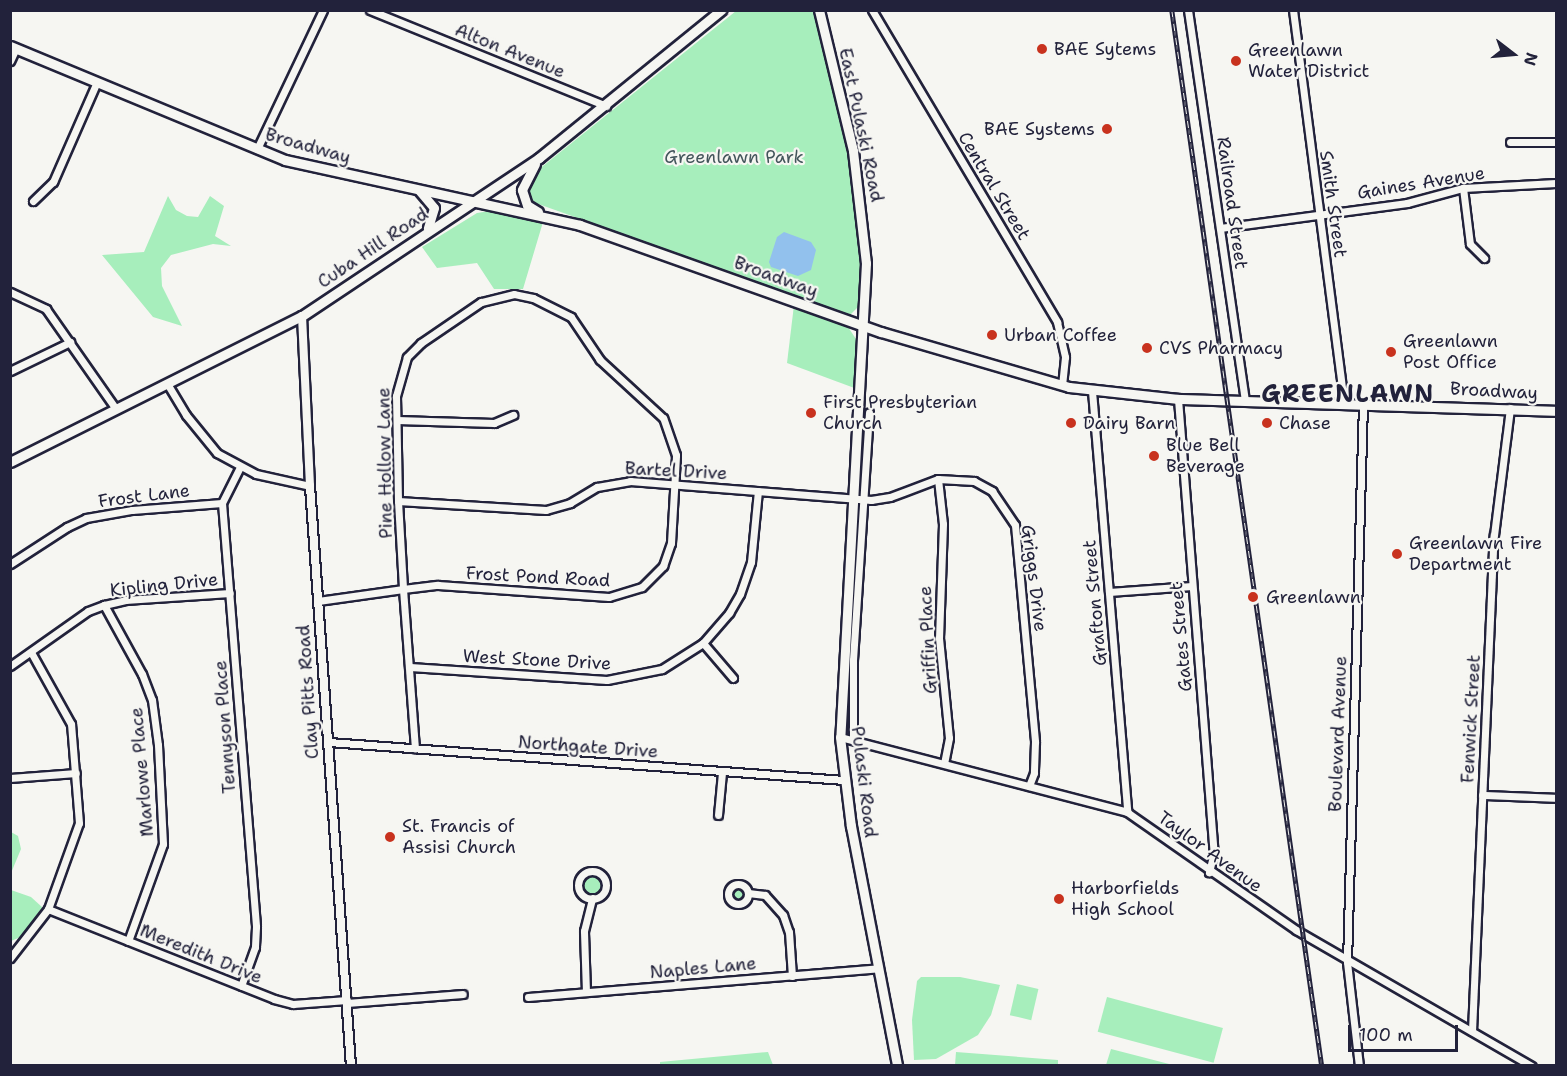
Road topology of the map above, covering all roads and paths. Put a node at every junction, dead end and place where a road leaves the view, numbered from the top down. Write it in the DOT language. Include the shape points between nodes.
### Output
graph roads {
  1 [pos="323,10"];
  2 [pos="370,10"];
  3 [pos="721,10"];
  4 [pos="819,10"];
  5 [pos="872,10"];
  6 [pos="1188,10"];
  7 [pos="1293,10"];
  8 [pos="387,14"];
  9 [pos="13,47"];
  10 [pos="10,61"];
  11 [pos="97,82"];
  12 [pos="606,106"];
  13 [pos="1510,142"];
  14 [pos="1557,142"];
  15 [pos="256,149"];
  16 [pos="539,158"];
  17 [pos="1557,183"];
  18 [pos="412,186"];
  19 [pos="1463,188"];
  20 [pos="474,199"];
  21 [pos="33,201"];
  22 [pos="1320,212"];
  23 [pos="551,218"];
  24 [pos="1220,228"];
  25 [pos="426,231"];
  26 [pos="1484,258"];
  27 [pos="10,291"];
  28 [pos="302,316"];
  29 [pos="864,326"];
  30 [pos="70,342"];
  31 [pos="10,371"];
  32 [pos="168,385"];
  33 [pos="1062,385"];
  34 [pos="1092,391"];
  35 [pos="1178,399"];
  36 [pos="1245,400"];
  37 [pos="1344,402"];
  38 [pos="1363,402"];
  39 [pos="1510,408"];
  40 [pos="116,409"];
  41 [pos="1557,411"];
  42 [pos="869,413"];
  43 [pos="513,415"];
  44 [pos="397,420"];
  45 [pos="10,462"];
  46 [pos="240,467"];
  47 [pos="938,479"];
  48 [pos="676,485"];
  49 [pos="310,486"];
  50 [pos="758,491"];
  51 [pos="851,498"];
  52 [pos="865,500"];
  53 [pos="398,501"];
  54 [pos="222,503"];
  55 [pos="10,564"];
  56 [pos="1192,586"];
  57 [pos="403,589"];
  58 [pos="1109,592"];
  59 [pos="230,593"];
  60 [pos="318,601"];
  61 [pos="104,605"];
  62 [pos="703,643"];
  63 [pos="31,652"];
  64 [pos="10,666"];
  65 [pos="410,668"];
  66 [pos="733,678"];
  67 [pos="840,737"];
  68 [pos="852,740"];
  69 [pos="329,742"];
  70 [pos="415,749"];
  71 [pos="944,764"];
  72 [pos="76,773"];
  73 [pos="722,773"];
  74 [pos="10,778"];
  75 [pos="844,780"];
  76 [pos="1029,786"];
  77 [pos="1482,795"];
  78 [pos="1557,798"];
  79 [pos="1126,812"];
  80 [pos="718,815"];
  81 [pos="1209,872"];
  82 [pos="748,893"];
  83 [pos="592,898"];
  84 [pos="48,909"];
  85 [pos="128,941"];
  86 [pos="10,958"];
  87 [pos="1347,962"];
  88 [pos="879,968"];
  89 [pos="792,976"];
  90 [pos="241,986"];
  91 [pos="586,992"];
  92 [pos="463,994"];
  93 [pos="528,997"];
  94 [pos="347,1001"];
  95 [pos="1472,1031"];
  96 [pos="351,1065"];
  97 [pos="897,1065"];
  98 [pos="1359,1065"];
  99 [pos="1532,1065"];
  1 -- 15 [label="street"];
  2 -- 8 [label="street, Alton Avenue"];
  3 -- 12 [label="main road, Cuba Hill Road"];
  4 -- 29 [label="main road, East Pulaski Road" via="862,202 866,263"];
  5 -- 33 [label="street, Central Street" via="1057,322 1065,349"];
  6 -- 24 [label="street, Railroad Street"];
  7 -- 22 [label="street, Smith Street"];
  8 -- 12 [label="street, Alton Avenue"];
  9 -- 10 [label="street"];
  9 -- 11 [label="main road, Broadway"];
  11 -- 15 [label="main road, Broadway"];
  11 -- 21 [label="street" via="53,182"];
  12 -- 16 [label="main road, Cuba Hill Road"];
  13 -- 14 [label="street"];
  15 -- 18 [label="main road, Broadway" via="285,160"];
  16 -- 20 [label="main road, Cuba Hill Road"];
  16 -- 23 [label="main road" via="525,178 522,195 531,207"];
  17 -- 19 [label="street, Gaines Avenue"];
  18 -- 20 [label="main road, Broadway"];
  18 -- 25 [label="main road" via="427,195 434,208 434,220"];
  19 -- 22 [label="street, Gaines Avenue" via="1407,203"];
  19 -- 26 [label="street" via="1470,244"];
  20 -- 23 [label="main road, Broadway"];
  20 -- 25 [label="main road, Cuba Hill Road"];
  22 -- 24 [label="street, Gaines Avenue"];
  22 -- 37 [label="street, Smith Street"];
  23 -- 29 [label="main road, Broadway"];
  24 -- 36 [label="street, Railroad Street"];
  25 -- 28 [label="main road, Cuba Hill Road"];
  27 -- 30 [label="street" via="46,309"];
  28 -- 32 [label="main road, Cuba Hill Road"];
  28 -- 49 [label="street, Clay Pitts Road"];
  29 -- 33 [label="main road, Broadway"];
  29 -- 51 [label="main road, East Pulaski Road"];
  30 -- 31 [label="street"];
  30 -- 40 [label="street"];
  32 -- 40 [label="main road, Cuba Hill Road"];
  32 -- 46 [label="street" via="217,453"];
  33 -- 34 [label="main road, Broadway"];
  34 -- 35 [label="main road, Broadway"];
  34 -- 58 [label="street, Grafton Street"];
  35 -- 36 [label="main road, Broadway"];
  35 -- 56 [label="street, Gates Street"];
  36 -- 37 [label="main road, Broadway"];
  37 -- 38 [label="main road, Broadway"];
  38 -- 39 [label="main road, Broadway"];
  38 -- 87 [label="street, Boulevard Avenue"];
  39 -- 41 [label="main road, Broadway"];
  39 -- 77 [label="street, Fenwick Street" via="1494,535"];
  40 -- 45 [label="main road, Cuba Hill Road"];
  42 -- 52 [label="street"];
  43 -- 44 [label="street" via="494,423"];
  44 -- 48 [label="street, Pine Hollow Lane" via="397,381 407,357 481,302 514,294 553,305 571,317 600,360 656,409 673,441"];
  44 -- 53 [label="street, Pine Hollow Lane"];
  46 -- 49 [label="street" via="283,483"];
  46 -- 54 [label="street"];
  47 -- 52 [label="street, Griggs Drive" via="890,497"];
  47 -- 71 [label="street, Griffin Place" via="943,524 939,638 948,719"];
  47 -- 76 [label="street, Griggs Drive" via="974,481 992,491 1015,525 1035,742 1034,773"];
  48 -- 50 [label="street, Bartel Drive"];
  48 -- 53 [label="street, Bartel Drive" via="612,483 546,510"];
  48 -- 57 [label="street, Frost Pond Road" via="668,556 654,577 625,595 590,597 438,585"];
  49 -- 60 [label="street, Clay Pitts Road"];
  50 -- 51 [label="street, Bartel Drive"];
  50 -- 62 [label="street, West Stone Drive" via="746,579 729,614"];
  51 -- 52 [label="street, Griggs Drive"];
  51 -- 67 [label="main road, Pulaski Road"];
  52 -- 68 [label="street" via="853,660"];
  53 -- 57 [label="street, Pine Hollow Lane"];
  54 -- 55 [label="street, Frost Lane" via="87,518 67,526"];
  54 -- 59 [label="street, Tennyson Place"];
  56 -- 58 [label="street"];
  56 -- 81 [label="street, Gates Street" via="1214,852"];
  57 -- 60 [label="street, Frost Pond Road"];
  57 -- 65 [label="street, Pine Hollow Lane"];
  58 -- 79 [label="street, Grafton Street"];
  59 -- 61 [label="street, Kipling Drive"];
  59 -- 90 [label="street, Tennyson Place" via="256,927 255,947"];
  60 -- 69 [label="street, Clay Pitts Road"];
  61 -- 63 [label="street, Kipling Drive" via="88,611"];
  61 -- 85 [label="street, Marlowe Place" via="142,674 152,700 158,745 163,844"];
  62 -- 65 [label="street, West Stone Drive" via="662,669 623,680"];
  62 -- 66 [label="street"];
  63 -- 64 [label="street, Kipling Drive"];
  63 -- 72 [label="street" via="65,707 71,724"];
  65 -- 70 [label="street, Pine Hollow Lane"];
  67 -- 68 [label="street, Taylor Avenue"];
  67 -- 75 [label="main road, Pulaski Road"];
  68 -- 71 [label="street, Taylor Avenue"];
  69 -- 70 [label="street, Northgate Drive"];
  69 -- 94 [label="street, Clay Pitts Road"];
  70 -- 73 [label="street, Northgate Drive"];
  71 -- 76 [label="street, Taylor Avenue"];
  72 -- 74 [label="street"];
  72 -- 84 [label="street" via="79,823"];
  73 -- 75 [label="street, Northgate Drive"];
  73 -- 80 [label="street"];
  75 -- 88 [label="main road, Pulaski Road"];
  76 -- 79 [label="street, Taylor Avenue"];
  77 -- 78 [label="street"];
  77 -- 95 [label="street, Fenwick Street"];
  79 -- 81 [label="street, Taylor Avenue"];
  81 -- 87 [label="street, Taylor Avenue"];
  82 -- 89 [label="street" via="765,895 783,915 789,932"];
  83 -- 83 [label="street" via="605,888 602,876 595,871 582,875 578,883 584,896"];
  83 -- 91 [label="street" via="584,931"];
  84 -- 85 [label="street, Meredith Drive"];
  84 -- 86 [label="street"];
  85 -- 90 [label="street, Meredith Drive"];
  87 -- 95 [label="street, Taylor Avenue"];
  87 -- 98 [label="street, Boulevard Avenue"];
  88 -- 89 [label="street, Naples Lane"];
  88 -- 97 [label="main road, Pulaski Road"];
  89 -- 91 [label="street, Naples Lane"];
  90 -- 94 [label="street, Meredith Drive" via="293,1004"];
  91 -- 93 [label="street, Naples Lane"];
  92 -- 94 [label="street, Meredith Drive"];
  94 -- 96 [label="street, Clay Pitts Road"];
  95 -- 99 [label="street, Taylor Avenue"];
}
